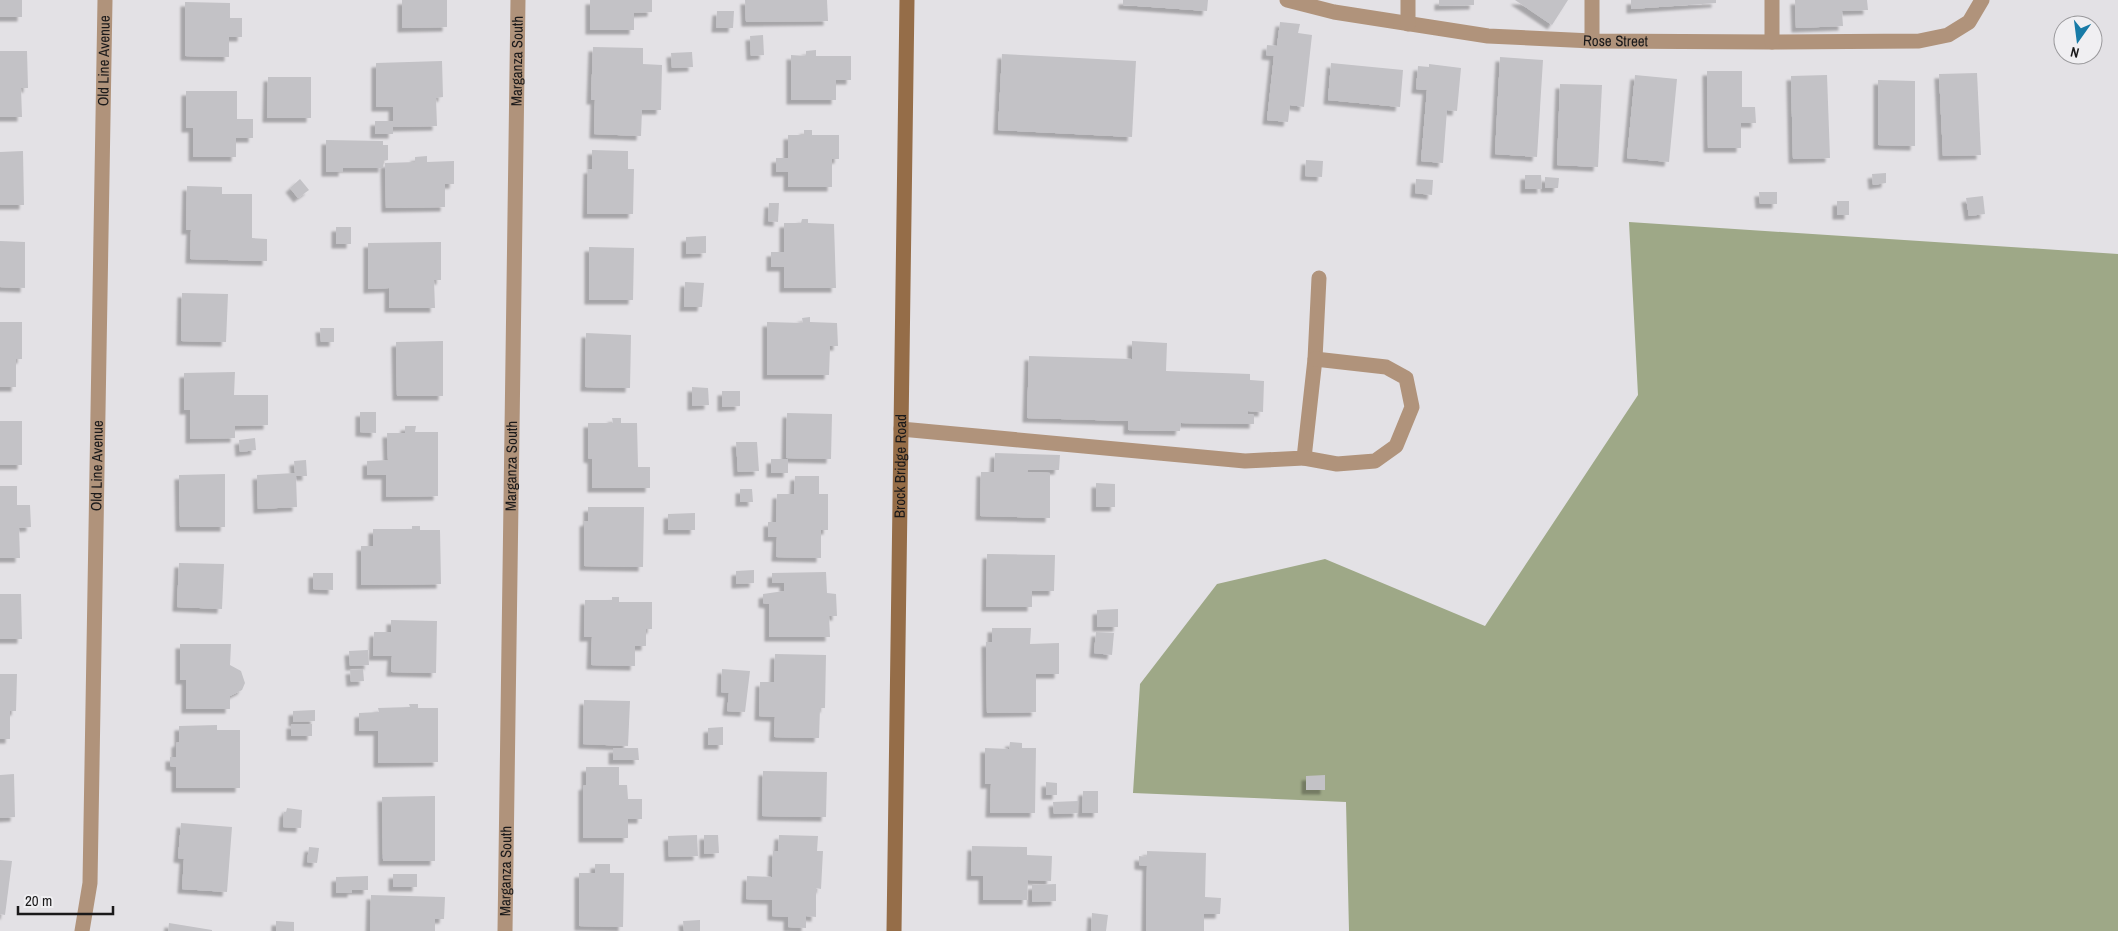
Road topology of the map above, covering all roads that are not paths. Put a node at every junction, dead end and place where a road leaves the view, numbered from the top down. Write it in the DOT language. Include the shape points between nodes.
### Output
graph roads {
  1 [pos="105,0"];
  2 [pos="518,0"];
  3 [pos="906,0"];
  4 [pos="1287,0"];
  5 [pos="1408,0"];
  6 [pos="1592,0"];
  7 [pos="1772,0"];
  8 [pos="1982,0"];
  9 [pos="1408,24"];
  10 [pos="1592,41"];
  11 [pos="1772,42"];
  12 [pos="1319,278"];
  13 [pos="1315,359"];
  14 [pos="901,429"];
  15 [pos="1304,458"];
  16 [pos="82,931"];
  17 [pos="505,931"];
  18 [pos="894,931"];
  1 -- 16 [label="street, Old Line Avenue" via="90,883"];
  2 -- 17 [label="street, Marganza South"];
  3 -- 14 [label="street, Brock Bridge Road"];
  4 -- 9 [label="street, Rose Street" via="1334,12"];
  5 -- 9 [label="street"];
  6 -- 10 [label="street"];
  7 -- 11 [label="street"];
  8 -- 11 [label="street, Rose Street" via="1969,22 1948,36 1919,41"];
  9 -- 10 [label="street, Rose Street" via="1488,36"];
  10 -- 11 [label="street, Rose Street"];
  12 -- 13 [label="street"];
  13 -- 15 [label="street"];
  13 -- 15 [label="street" via="1386,367 1406,378 1412,407 1396,446 1375,460 1337,464"];
  14 -- 15 [label="street" via="1246,461"];
  14 -- 18 [label="street, Brock Bridge Road"];
}
